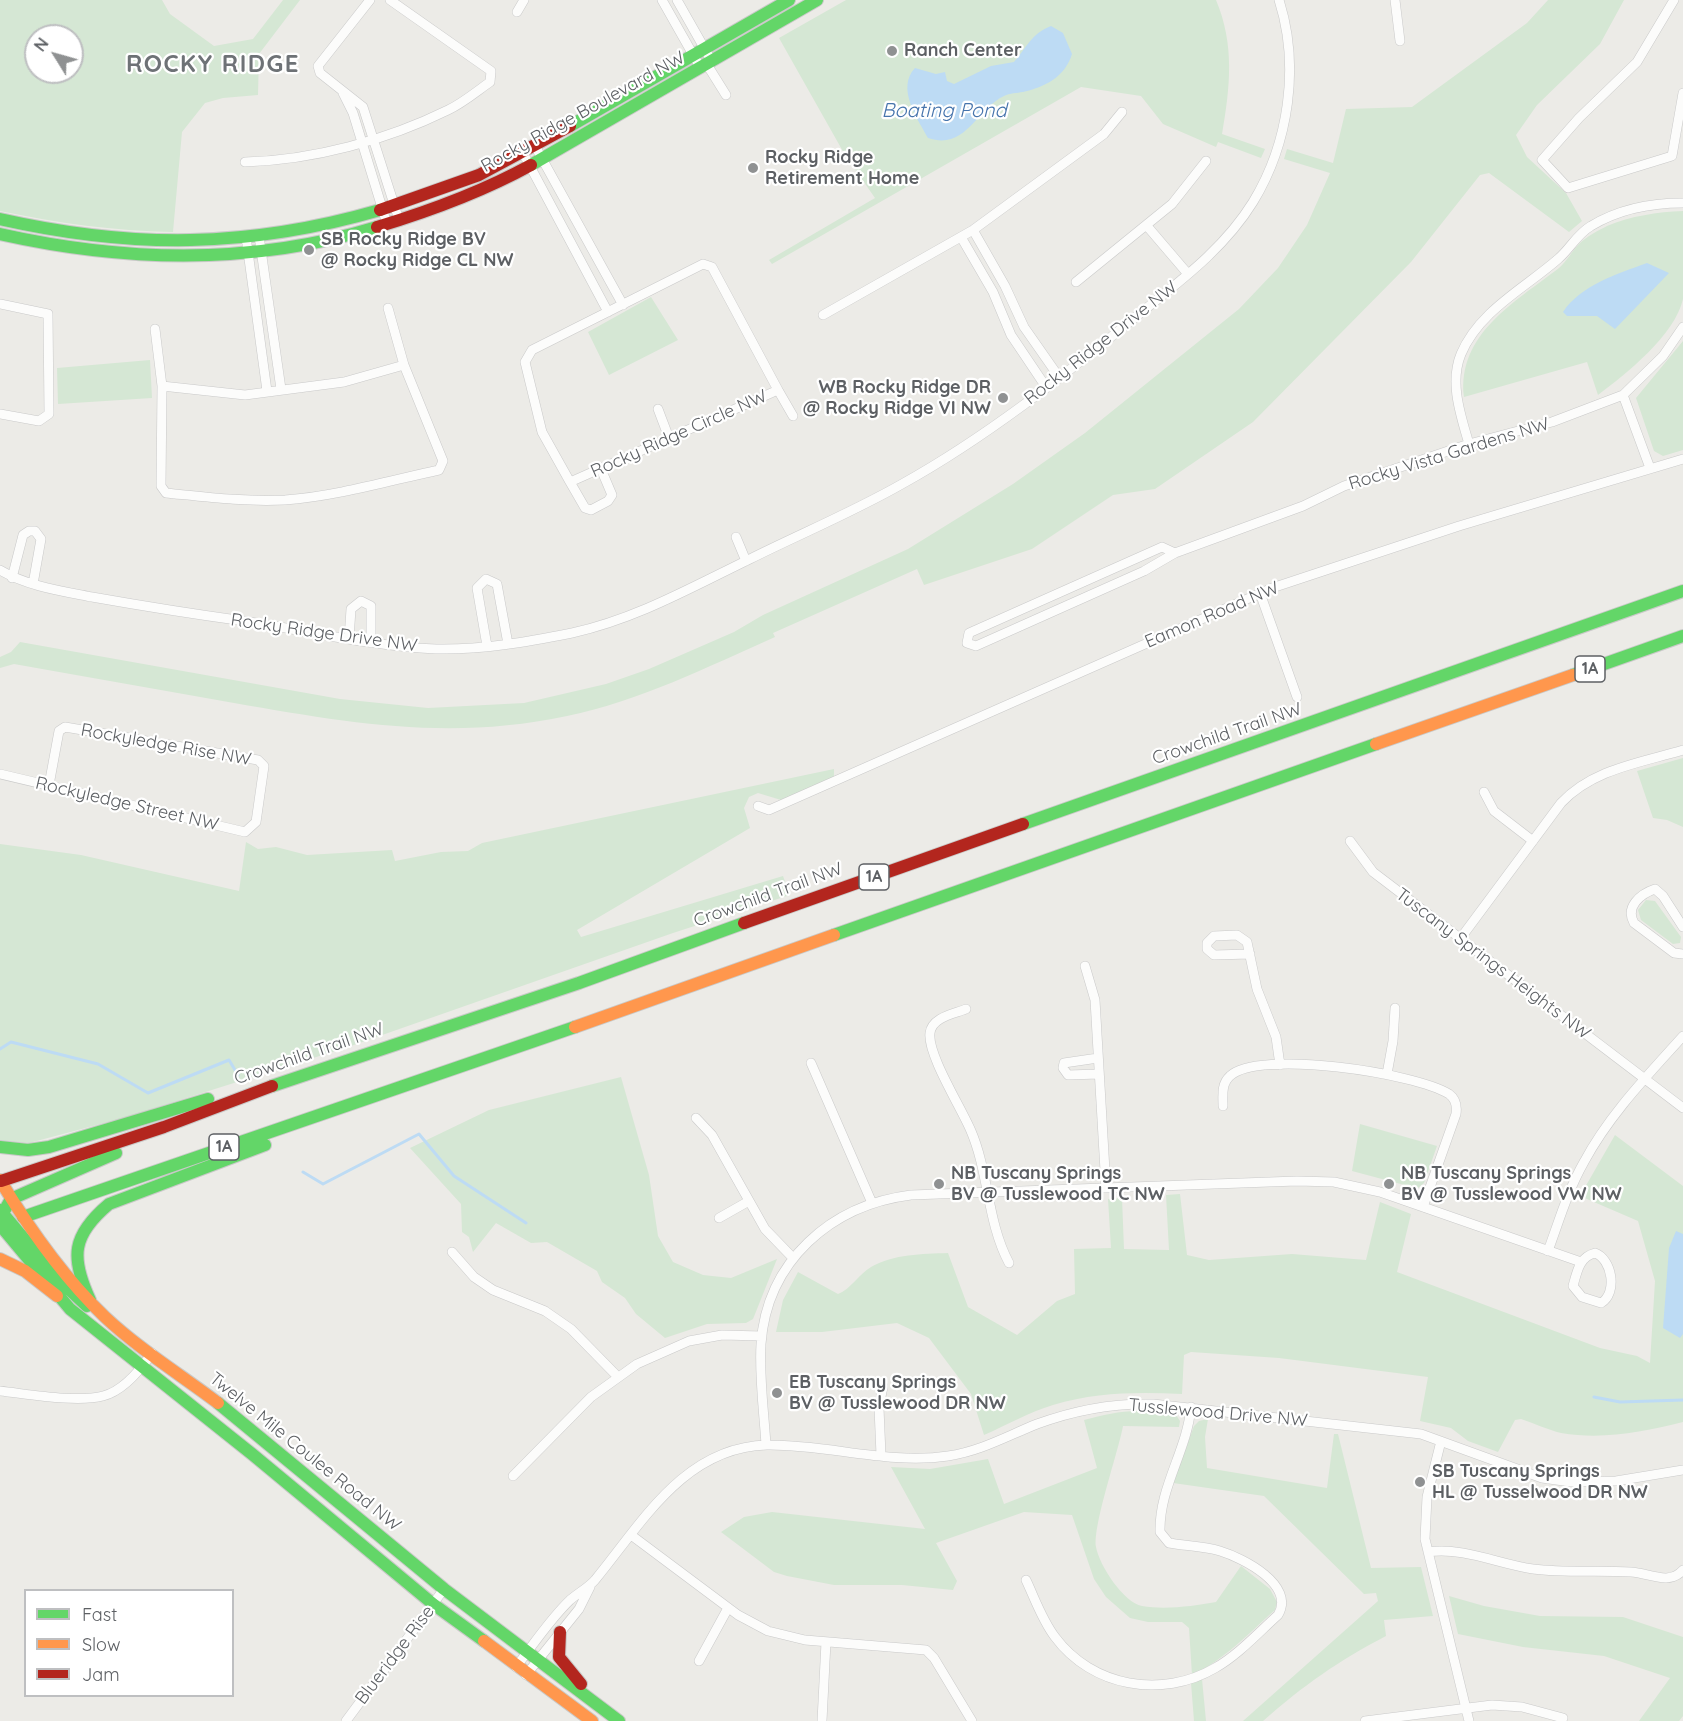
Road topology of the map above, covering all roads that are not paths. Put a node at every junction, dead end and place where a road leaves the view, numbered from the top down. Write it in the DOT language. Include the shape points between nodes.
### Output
graph roads {
  1 [pos="370,0"];
  2 [pos="390,0"];
  3 [pos="524,0"];
  4 [pos="662,0"];
  5 [pos="677,0"];
  6 [pos="789,0"];
  7 [pos="817,0"];
  8 [pos="1278,0"];
  9 [pos="1395,0"];
  10 [pos="1674,0"];
  11 [pos="517,12"];
  12 [pos="1400,41"];
  13 [pos="699,52"];
  14 [pos="705,64"];
  15 [pos="340,88"];
  16 [pos="1683,93"];
  17 [pos="726,95"];
  18 [pos="1122,112"];
  19 [pos="374,140"];
  20 [pos="363,142"];
  21 [pos="535,146"];
  22 [pos="523,153"];
  23 [pos="542,159"];
  24 [pos="1206,161"];
  25 [pos="245,162"];
  26 [pos="529,166"];
  27 [pos="1683,203"];
  28 [pos="395,207"];
  29 [pos="382,211"];
  30 [pos="0,219"];
  31 [pos="399,220"];
  32 [pos="387,224"];
  33 [pos="1147,226"];
  34 [pos="0,234"];
  35 [pos="966,234"];
  36 [pos="259,236"];
  37 [pos="246,237"];
  38 [pos="262,251"];
  39 [pos="248,252"];
  40 [pos="1188,274"];
  41 [pos="1076,282"];
  42 [pos="1005,286"];
  43 [pos="993,292"];
  44 [pos="0,304"];
  45 [pos="623,305"];
  46 [pos="388,308"];
  47 [pos="608,312"];
  48 [pos="823,315"];
  49 [pos="1023,327"];
  50 [pos="1683,327"];
  51 [pos="155,329"];
  52 [pos="1011,335"];
  53 [pos="404,365"];
  54 [pos="1059,377"];
  55 [pos="162,386"];
  56 [pos="1046,387"];
  57 [pos="281,389"];
  58 [pos="778,390"];
  59 [pos="267,391"];
  60 [pos="1623,395"];
  61 [pos="658,410"];
  62 [pos="0,414"];
  63 [pos="793,416"];
  64 [pos="669,438"];
  65 [pos="1468,444"];
  66 [pos="1683,459"];
  67 [pos="1650,468"];
  68 [pos="600,469"];
  69 [pos="570,482"];
  70 [pos="736,537"];
  71 [pos="1175,553"];
  72 [pos="746,561"];
  73 [pos="0,570"];
  74 [pos="12,578"];
  75 [pos="33,584"];
  76 [pos="1683,591"];
  77 [pos="1260,593"];
  78 [pos="1683,636"];
  79 [pos="349,639"];
  80 [pos="371,643"];
  81 [pos="508,644"];
  82 [pos="487,646"];
  83 [pos="1297,697"];
  84 [pos="1683,750"];
  85 [pos="0,774"];
  86 [pos="48,785"];
  87 [pos="1484,792"];
  88 [pos="758,806"];
  89 [pos="252,828"];
  90 [pos="1350,841"];
  91 [pos="1533,841"];
  92 [pos="1683,927"];
  93 [pos="1460,939"];
  94 [pos="1250,954"];
  95 [pos="1683,954"];
  96 [pos="1085,966"];
  97 [pos="1395,1008"];
  98 [pos="966,1010"];
  99 [pos="1683,1036"];
  100 [pos="1098,1058"];
  101 [pos="811,1063"];
  102 [pos="1280,1065"];
  103 [pos="1099,1074"];
  104 [pos="1387,1074"];
  105 [pos="426,1078"];
  106 [pos="1645,1079"];
  107 [pos="238,1097"];
  108 [pos="1223,1106"];
  109 [pos="1683,1108"];
  110 [pos="696,1118"];
  111 [pos="164,1127"];
  112 [pos="0,1147"];
  113 [pos="0,1181"];
  114 [pos="1106,1188"];
  115 [pos="0,1190"];
  116 [pos="988,1192"];
  117 [pos="749,1201"];
  118 [pos="872,1203"];
  119 [pos="1423,1207"];
  120 [pos="6,1214"];
  121 [pos="719,1218"];
  122 [pos="1548,1251"];
  123 [pos="452,1252"];
  124 [pos="793,1258"];
  125 [pos="0,1259"];
  126 [pos="1581,1262"];
  127 [pos="1009,1263"];
  128 [pos="57,1296"];
  129 [pos="90,1300"];
  130 [pos="106,1318"];
  131 [pos="762,1336"];
  132 [pos="152,1353"];
  133 [pos="141,1368"];
  134 [pos="618,1377"];
  135 [pos="883,1386"];
  136 [pos="0,1391"];
  137 [pos="1191,1407"];
  138 [pos="1442,1441"];
  139 [pos="766,1445"];
  140 [pos="881,1455"];
  141 [pos="1683,1470"];
  142 [pos="513,1476"];
  143 [pos="631,1535"];
  144 [pos="1428,1552"];
  145 [pos="1683,1570"];
  146 [pos="1026,1580"];
  147 [pos="592,1582"];
  148 [pos="444,1588"];
  149 [pos="433,1604"];
  150 [pos="729,1608"];
  151 [pos="560,1632"];
  152 [pos="826,1642"];
  153 [pos="528,1651"];
  154 [pos="538,1659"];
  155 [pos="699,1661"];
  156 [pos="516,1667"];
  157 [pos="526,1675"];
  158 [pos="602,1707"];
  159 [pos="1466,1708"];
  160 [pos="1563,1718"];
  161 [pos="346,1721"];
  162 [pos="592,1721"];
  163 [pos="620,1721"];
  164 [pos="822,1721"];
  165 [pos="972,1721"];
  166 [pos="1365,1721"];
  167 [pos="1469,1721"];
  1 -- 15 [label="street" via="318,66"];
  2 -- 19 [label="street" via="491,71 490,82 450,110"];
  3 -- 11 [label="street"];
  4 -- 13 [label="street"];
  5 -- 13 [label="street"];
  6 -- 13 [label="main road, Rocky Ridge Boulevard NW"];
  7 -- 14 [label="main road, Rocky Ridge Boulevard NW"];
  8 -- 40 [label="street, Rocky Ridge Drive NW" via="1289,73 1287,107 1275,157 1257,195 1234,229"];
  9 -- 12 [label="street"];
  10 -- 16 [label="street" via="1637,62 1542,160 1568,188 1672,156"];
  13 -- 14 [label="street"];
  13 -- 21 [label="main road, Rocky Ridge Boulevard NW"];
  14 -- 17 [label="street"];
  14 -- 23 [label="main road, Rocky Ridge Boulevard NW"];
  15 -- 19 [label="street" via="363,107"];
  15 -- 20 [label="street"];
  18 -- 35 [label="street" via="1104,134"];
  19 -- 20 [label="street"];
  19 -- 28 [label="street"];
  20 -- 25 [label="street" via="275,161"];
  20 -- 29 [label="street"];
  21 -- 22 [label="main road, Rocky Ridge Boulevard NW"];
  21 -- 23 [label="street"];
  22 -- 26 [label="street"];
  22 -- 28 [label="main road, Rocky Ridge Boulevard NW" via="458,184"];
  23 -- 26 [label="main road, Rocky Ridge Boulevard NW"];
  23 -- 45 [label="street"];
  24 -- 33 [label="street" via="1172,204"];
  26 -- 31 [label="main road, Rocky Ridge Boulevard NW" via="457,200"];
  26 -- 47 [label="street"];
  27 -- 65 [label="street" via="1627,210 1589,227 1559,258 1485,317 1460,356 1456,380 1457,402"];
  28 -- 29 [label="main road, Rocky Ridge Boulevard NW"];
  28 -- 31 [label="street"];
  29 -- 32 [label="street"];
  29 -- 36 [label="main road, Rocky Ridge Boulevard NW"];
  30 -- 37 [label="main road, Rocky Ridge Boulevard NW" via="118,239"];
  31 -- 32 [label="main road, Rocky Ridge Boulevard NW"];
  32 -- 38 [label="main road, Rocky Ridge Boulevard NW"];
  33 -- 40 [label="street"];
  33 -- 41 [label="street"];
  34 -- 39 [label="main road, Rocky Ridge Boulevard NW" via="112,253"];
  35 -- 42 [label="street"];
  35 -- 43 [label="street"];
  35 -- 48 [label="street"];
  36 -- 37 [label="main road, Rocky Ridge Boulevard NW"];
  36 -- 38 [label="street"];
  37 -- 39 [label="street"];
  38 -- 39 [label="main road, Rocky Ridge Boulevard NW"];
  38 -- 57 [label="street"];
  39 -- 59 [label="street"];
  40 -- 54 [label="street, Rocky Ridge Drive NW"];
  42 -- 43 [label="street"];
  42 -- 49 [label="street"];
  43 -- 52 [label="street"];
  44 -- 62 [label="street" via="48,314 49,414 39,421"];
  45 -- 47 [label="street, Rocky Ridge Circle NW"];
  45 -- 58 [label="street, Rocky Ridge Circle NW" via="703,264 712,267"];
  46 -- 53 [label="street"];
  47 -- 69 [label="street, Rocky Ridge Circle NW" via="532,350 525,362 542,432"];
  49 -- 52 [label="street"];
  49 -- 54 [label="street"];
  50 -- 60 [label="street" via="1663,356"];
  51 -- 55 [label="street"];
  52 -- 56 [label="street"];
  53 -- 55 [label="street" via="443,461 439,470 286,500 226,500 166,493 160,486"];
  53 -- 57 [label="street" via="344,382"];
  54 -- 56 [label="street, Rocky Ridge Drive NW"];
  55 -- 59 [label="street" via="245,394"];
  56 -- 72 [label="street, Rocky Ridge Drive NW" via="903,484"];
  57 -- 59 [label="street"];
  58 -- 63 [label="street"];
  58 -- 64 [label="street, Rocky Ridge Circle NW"];
  60 -- 65 [label="street, Rocky Vista Gardens NW" via="1552,422"];
  60 -- 67 [label="street"];
  61 -- 64 [label="street"];
  64 -- 68 [label="street, Rocky Ridge Circle NW"];
  65 -- 71 [label="street, Rocky Vista Gardens NW" via="1344,486 1303,506"];
  66 -- 67 [label="street, Eamon Road NW"];
  67 -- 77 [label="street, Eamon Road NW" via="1459,526"];
  68 -- 69 [label="street, Rocky Ridge Circle NW"];
  68 -- 69 [label="street" via="612,495 591,510 585,508"];
  70 -- 72 [label="street"];
  71 -- 71 [label="street, Rocky Vista Gardens NW" via="1162,547 969,633 967,643 976,646 1144,571"];
  72 -- 81 [label="street, Rocky Ridge Drive NW" via="620,620"];
  73 -- 74 [label="street, Rocky Ridge Drive NW"];
  74 -- 75 [label="street, Rocky Ridge Drive NW"];
  74 -- 75 [label="street" via="23,535 35,531 41,539"];
  75 -- 79 [label="street, Rocky Ridge Drive NW" via="130,604"];
  76 -- 107 [label="main road, Crowchild Trail NW / 1A" via="579,983"];
  77 -- 83 [label="street"];
  77 -- 88 [label="street, Eamon Road NW" via="769,810"];
  78 -- 105 [label="main road, 1A"];
  79 -- 80 [label="street, Rocky Ridge Drive NW"];
  79 -- 80 [label="street" via="351,609 361,601 371,606"];
  80 -- 82 [label="street, Rocky Ridge Drive NW" via="437,649"];
  81 -- 82 [label="street, Rocky Ridge Drive NW"];
  81 -- 82 [label="street" via="497,584 486,579 477,588"];
  84 -- 91 [label="street" via="1591,779 1561,803"];
  85 -- 86 [label="street, Rockyledge Street NW"];
  86 -- 89 [label="street, Rockyledge Street NW" via="245,832"];
  86 -- 89 [label="street, Rockyledge Rise NW" via="59,731 65,727 258,760 264,766"];
  87 -- 91 [label="street" via="1494,811"];
  90 -- 93 [label="street, Tuscany Springs Heights NW" via="1373,872"];
  91 -- 93 [label="street"];
  92 -- 95 [label="street" via="1655,889 1643,893 1632,907 1630,916 1634,923 1674,953"];
  93 -- 106 [label="street, Tuscany Springs Heights NW"];
  94 -- 102 [label="street" via="1259,994 1276,1037"];
  96 -- 100 [label="street" via="1093,989"];
  97 -- 104 [label="street"];
  98 -- 116 [label="street" via="937,1022 930,1030 930,1039 977,1144"];
  99 -- 106 [label="street"];
  100 -- 103 [label="street"];
  100 -- 103 [label="street" via="1070,1060 1063,1068 1068,1075"];
  101 -- 118 [label="street"];
  102 -- 104 [label="street" via="1345,1067"];
  102 -- 108 [label="street" via="1244,1069 1230,1075 1223,1089"];
  103 -- 114 [label="street"];
  104 -- 119 [label="street" via="1448,1094 1456,1104 1456,1114"];
  105 -- 120 [label="main road, 1A"];
  105 -- 129 [label="main road" via="410,1090 109,1204 94,1215 75,1251 78,1274"];
  106 -- 109 [label="street, Tuscany Springs Heights NW"];
  106 -- 122 [label="street" via="1584,1162"];
  107 -- 111 [label="main road, Crowchild Trail NW / 1A"];
  107 -- 112 [label="main road" via="206,1099 49,1147"];
  110 -- 117 [label="street" via="712,1135"];
  111 -- 113 [label="main road, Crowchild Trail NW / 1A"];
  111 -- 120 [label="main road"];
  113 -- 115 [label="main road"];
  113 -- 120 [label="main road, Twelve Mile Coulee Road NW"];
  114 -- 116 [label="street"];
  114 -- 119 [label="street" via="1316,1181 1360,1187"];
  116 -- 118 [label="street" via="911,1196"];
  116 -- 127 [label="street" via="1000,1246"];
  117 -- 121 [label="street"];
  117 -- 124 [label="street" via="765,1229"];
  118 -- 124 [label="street" via="832,1222"];
  119 -- 122 [label="street"];
  120 -- 128 [label="main road, Twelve Mile Coulee Road NW"];
  120 -- 129 [label="main road, Twelve Mile Coulee Road NW"];
  120 -- 130 [label="main road" via="58,1280"];
  122 -- 126 [label="street"];
  123 -- 134 [label="street" via="474,1277 493,1290 545,1311 571,1329"];
  124 -- 131 [label="street" via="774,1291"];
  125 -- 128 [label="main road" via="25,1271"];
  126 -- 126 [label="street" via="1573,1286 1575,1292 1601,1303 1609,1297 1611,1287 1606,1264 1595,1253"];
  128 -- 133 [label="main road, Twelve Mile Coulee Road NW"];
  129 -- 130 [label="main road, Twelve Mile Coulee Road NW"];
  130 -- 132 [label="main road, Twelve Mile Coulee Road NW"];
  131 -- 134 [label="street" via="722,1335 688,1341 653,1355"];
  131 -- 139 [label="street"];
  132 -- 133 [label="street"];
  132 -- 148 [label="main road, Twelve Mile Coulee Road NW" via="261,1436"];
  133 -- 136 [label="street" via="104,1396"];
  133 -- 149 [label="main road, Twelve Mile Coulee Road NW"];
  134 -- 142 [label="street" via="591,1397"];
  135 -- 140 [label="street" via="879,1408"];
  137 -- 138 [label="street, Tusslewood Drive NW" via="1396,1430"];
  137 -- 140 [label="street, Tusslewood Drive NW" via="1113,1405 1052,1419 968,1453 933,1458"];
  137 -- 146 [label="street" via="1186,1438 1165,1491 1160,1532 1169,1543 1220,1551 1253,1567 1281,1593 1278,1615 1222,1664 1201,1676 1174,1684 1140,1685 1103,1675 1068,1652 1047,1624"];
  138 -- 141 [label="street, Tusslewood Drive NW" via="1548,1479 1616,1481"];
  138 -- 144 [label="street" via="1425,1514"];
  139 -- 140 [label="street, Tusslewood Drive NW"];
  139 -- 143 [label="street, Tusslewood Drive NW" via="731,1451 683,1476"];
  143 -- 147 [label="street, Tusslewood Drive NW"];
  143 -- 150 [label="street"];
  144 -- 145 [label="street" via="1456,1552 1553,1571 1630,1572 1666,1579"];
  144 -- 159 [label="street"];
  147 -- 151 [label="street, Tusslewood Drive NW" via="579,1609"];
  147 -- 153 [label="street, Tusslewood Drive NW" via="569,1601"];
  148 -- 149 [label="street, Blueridge Rise"];
  148 -- 153 [label="main road, Twelve Mile Coulee Road NW"];
  149 -- 156 [label="main road, Twelve Mile Coulee Road NW"];
  149 -- 161 [label="street, Blueridge Rise"];
  150 -- 152 [label="street" via="768,1631"];
  150 -- 155 [label="street"];
  151 -- 154 [label="street, Tusslewood Drive NW"];
  151 -- 158 [label="main road" via="559,1657"];
  152 -- 164 [label="street"];
  152 -- 165 [label="street" via="926,1650"];
  153 -- 154 [label="main road, Twelve Mile Coulee Road NW"];
  153 -- 156 [label="street, Tusslewood Drive NW"];
  154 -- 157 [label="street, Tusslewood Drive NW"];
  154 -- 158 [label="main road, Twelve Mile Coulee Road NW"];
  156 -- 157 [label="main road, Twelve Mile Coulee Road NW"];
  157 -- 162 [label="main road, Twelve Mile Coulee Road NW"];
  158 -- 163 [label="main road, Twelve Mile Coulee Road NW"];
  159 -- 160 [label="street" via="1514,1706"];
  159 -- 166 [label="street"];
  159 -- 167 [label="street"];
}
